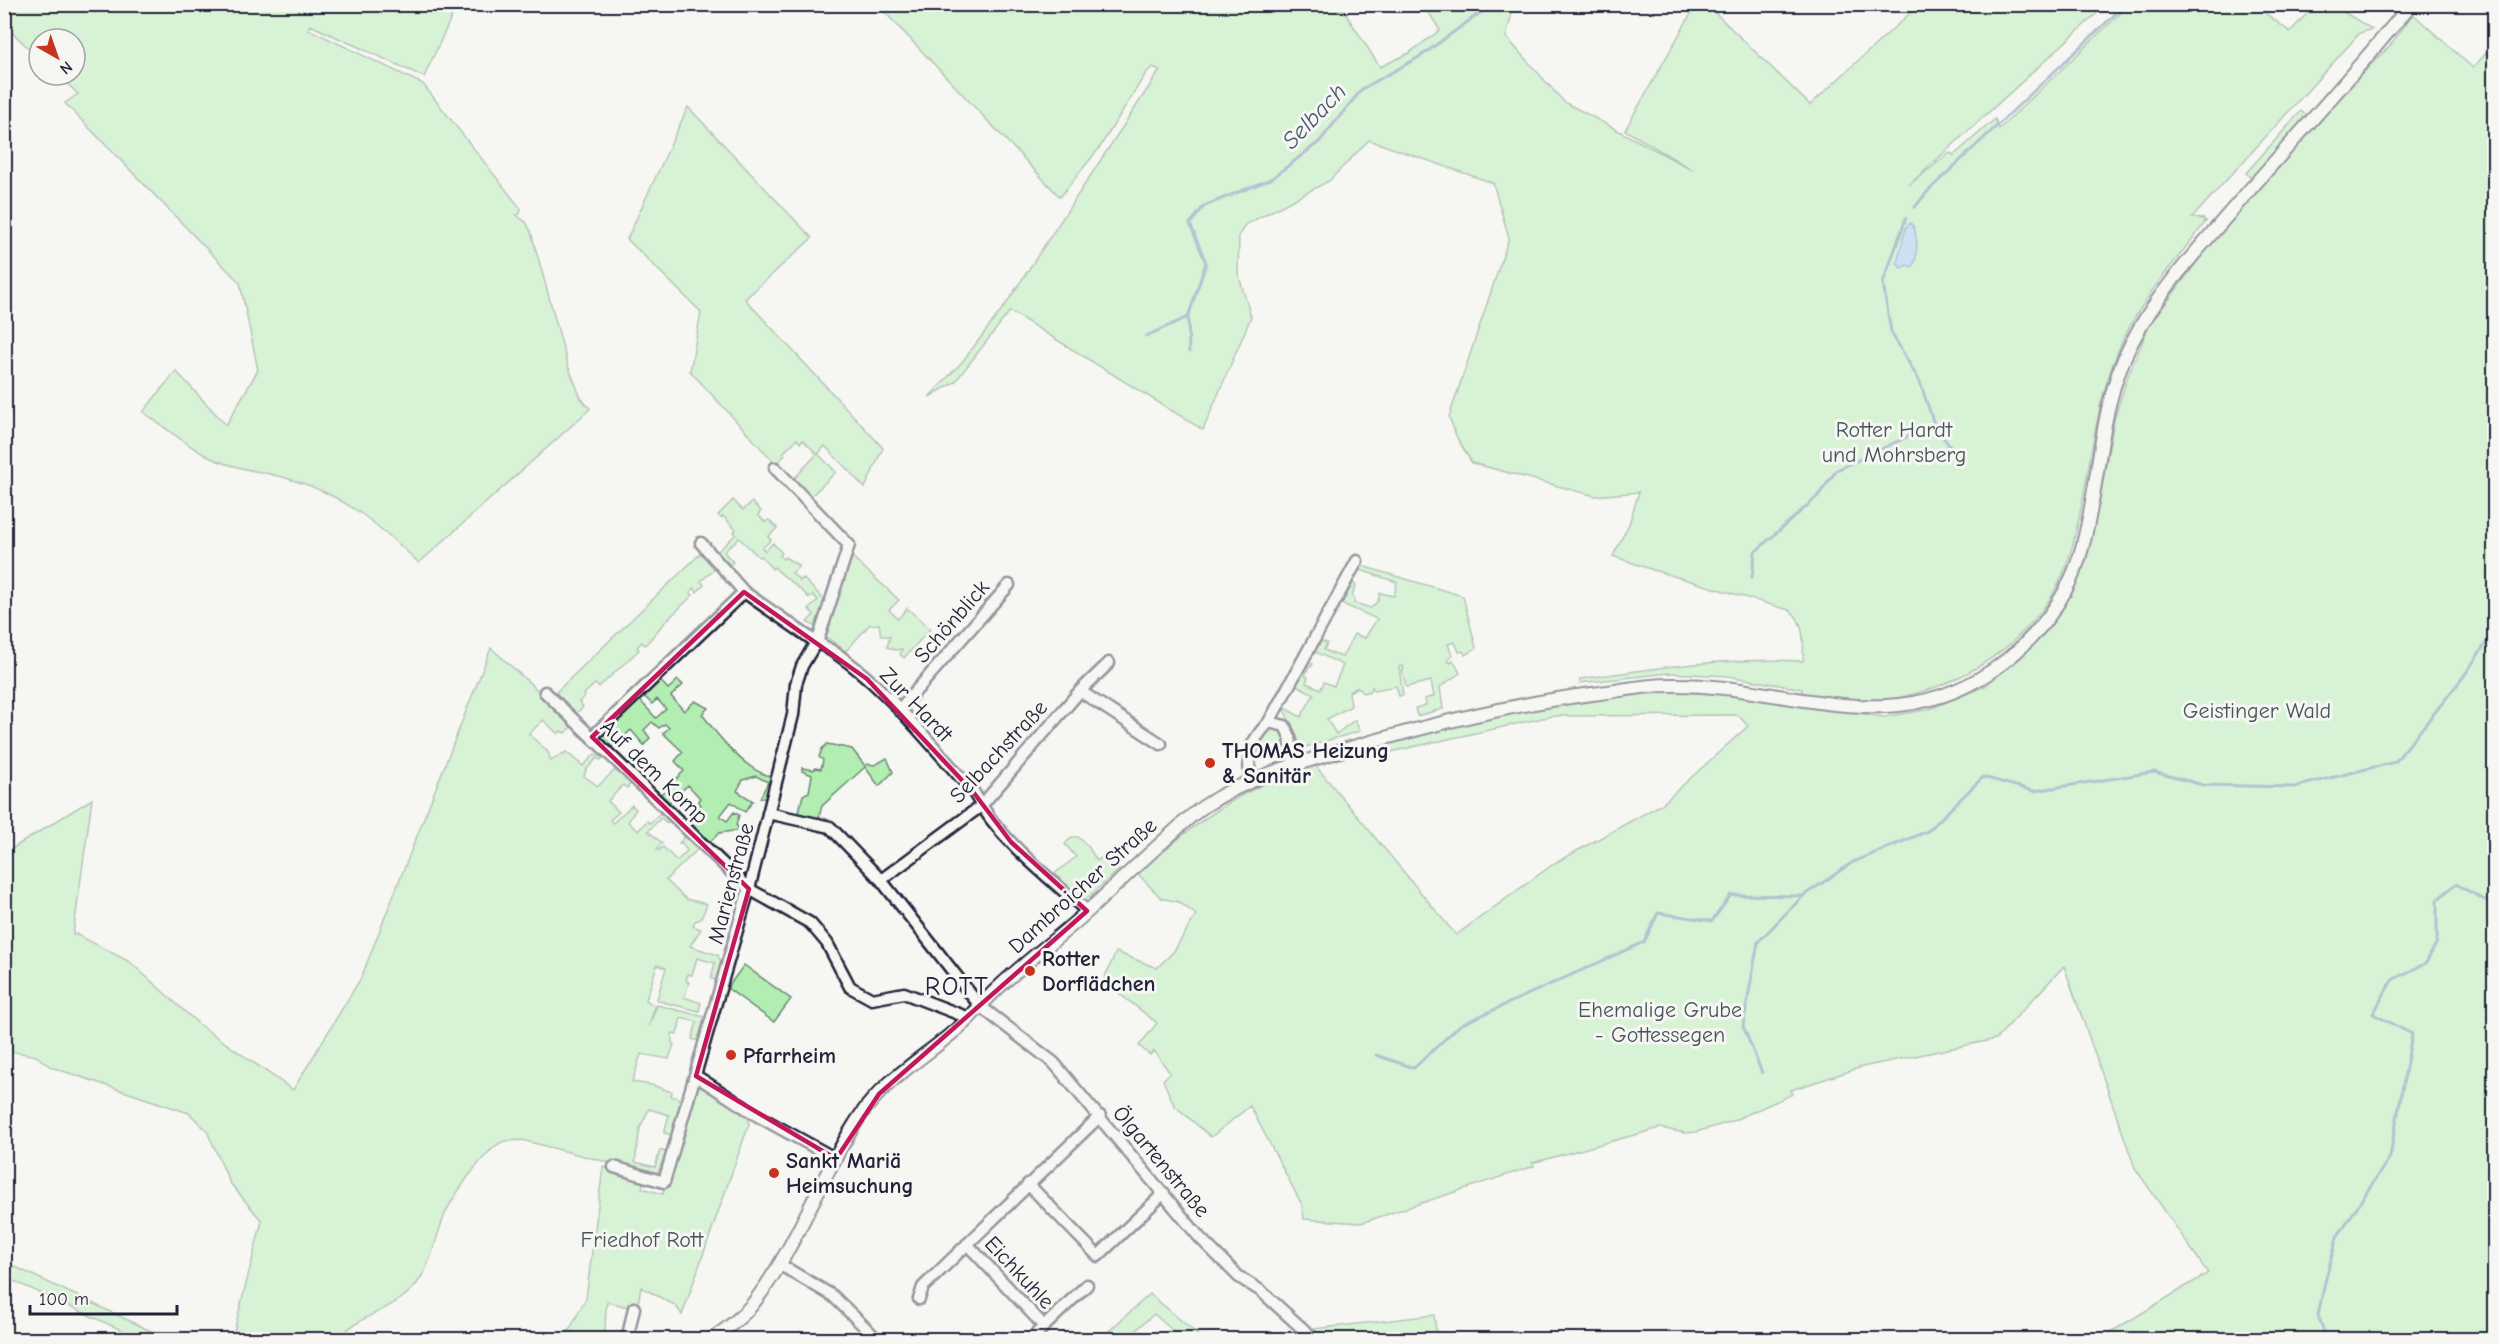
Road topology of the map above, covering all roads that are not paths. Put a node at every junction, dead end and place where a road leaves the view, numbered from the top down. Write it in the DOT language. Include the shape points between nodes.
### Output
graph roads {
  1 [pos="2411,5"];
  2 [pos="775,468"];
  3 [pos="700,543"];
  4 [pos="1357,561"];
  5 [pos="1009,585"];
  6 [pos="744,592"];
  7 [pos="816,642"];
  8 [pos="1108,663"];
  9 [pos="1080,690"];
  10 [pos="545,692"];
  11 [pos="899,710"];
  12 [pos="1269,722"];
  13 [pos="592,737"];
  14 [pos="1161,744"];
  15 [pos="1293,765"];
  16 [pos="1251,782"];
  17 [pos="981,806"];
  18 [pos="768,813"];
  19 [pos="881,880"];
  20 [pos="749,889"];
  21 [pos="1087,911"];
  22 [pos="980,1006"];
  23 [pos="969,1018"];
  24 [pos="696,1076"];
  25 [pos="1100,1116"];
  26 [pos="836,1160"];
  27 [pos="614,1167"];
  28 [pos="1028,1185"];
  29 [pos="1164,1193"];
  30 [pos="967,1244"];
  31 [pos="779,1264"];
  32 [pos="1087,1285"];
  33 [pos="919,1299"];
  34 [pos="634,1308"];
  35 [pos="1044,1326"];
  36 [pos="627,1340"];
  37 [pos="710,1340"];
  38 [pos="878,1340"];
  39 [pos="1030,1340"];
  40 [pos="1315,1340"];
  1 -- 15 [label="street, Dambroicher Straße" via="2207,239 2142,324 2109,402 2082,551 2073,572 2050,615 2016,652 1993,670 1927,700 1882,708 1734,688 1664,685 1565,697 1432,724"];
  2 -- 7 [label="street, Marienstraße" via="849,545"];
  3 -- 6 [label="street, Zur Hardt"];
  4 -- 12 [label="street"];
  5 -- 11 [label="street, Schönblick"];
  6 -- 7 [label="street, Zur Hardt"];
  6 -- 13 [label="street"];
  7 -- 11 [label="street, Zur Hardt" via="837,654"];
  7 -- 18 [label="street, Marienstraße" via="796,684 793,715"];
  8 -- 9 [label="street, Selbachstraße"];
  9 -- 14 [label="street"];
  9 -- 17 [label="street, Selbachstraße"];
  10 -- 13 [label="street, Auf dem Komp"];
  11 -- 17 [label="street, Zur Hardt" via="974,793"];
  12 -- 15 [label="street" via="1285,726"];
  12 -- 16 [label="street" via="1247,760"];
  13 -- 20 [label="street, Auf dem Komp"];
  15 -- 16 [label="street, Dambroicher Straße"];
  16 -- 21 [label="street, Dambroicher Straße" via="1201,808"];
  17 -- 19 [label="street, Selbachstraße"];
  17 -- 21 [label="street, Zur Hardt" via="1011,842"];
  18 -- 19 [label="street, Ölgartenstraße" via="830,827"];
  18 -- 20 [label="street, Marienstraße"];
  19 -- 22 [label="street, Ölgartenstraße"];
  20 -- 23 [label="street, Auf dem Komp" via="810,923 827,942 850,987 872,999 904,993"];
  20 -- 24 [label="street, Marienstraße"];
  21 -- 22 [label="street, Dambroicher Straße"];
  22 -- 23 [label="street, Dambroicher Straße"];
  22 -- 25 [label="street, Ölgartenstraße" via="1054,1063"];
  23 -- 26 [label="street, Dambroicher Straße" via="879,1094 861,1115"];
  24 -- 26 [label="street"];
  24 -- 27 [label="street, Marienstraße" via="664,1182"];
  25 -- 28 [label="street, Eichkuhle"];
  25 -- 29 [label="street, Ölgartenstraße"];
  26 -- 31 [label="street, Dambroicher Straße"];
  28 -- 29 [label="street" via="1098,1256"];
  28 -- 30 [label="street, Eichkuhle"];
  29 -- 40 [label="street, Ölgartenstraße" via="1200,1238 1239,1277 1261,1291"];
  30 -- 33 [label="street, Eichkuhle" via="923,1287"];
  30 -- 35 [label="street, Eichkuhle"];
  31 -- 37 [label="street, Dambroicher Straße" via="753,1304"];
  31 -- 38 [label="street" via="833,1296"];
  32 -- 35 [label="street"];
  34 -- 36 [label="street"];
  35 -- 39 [label="street"];
}
